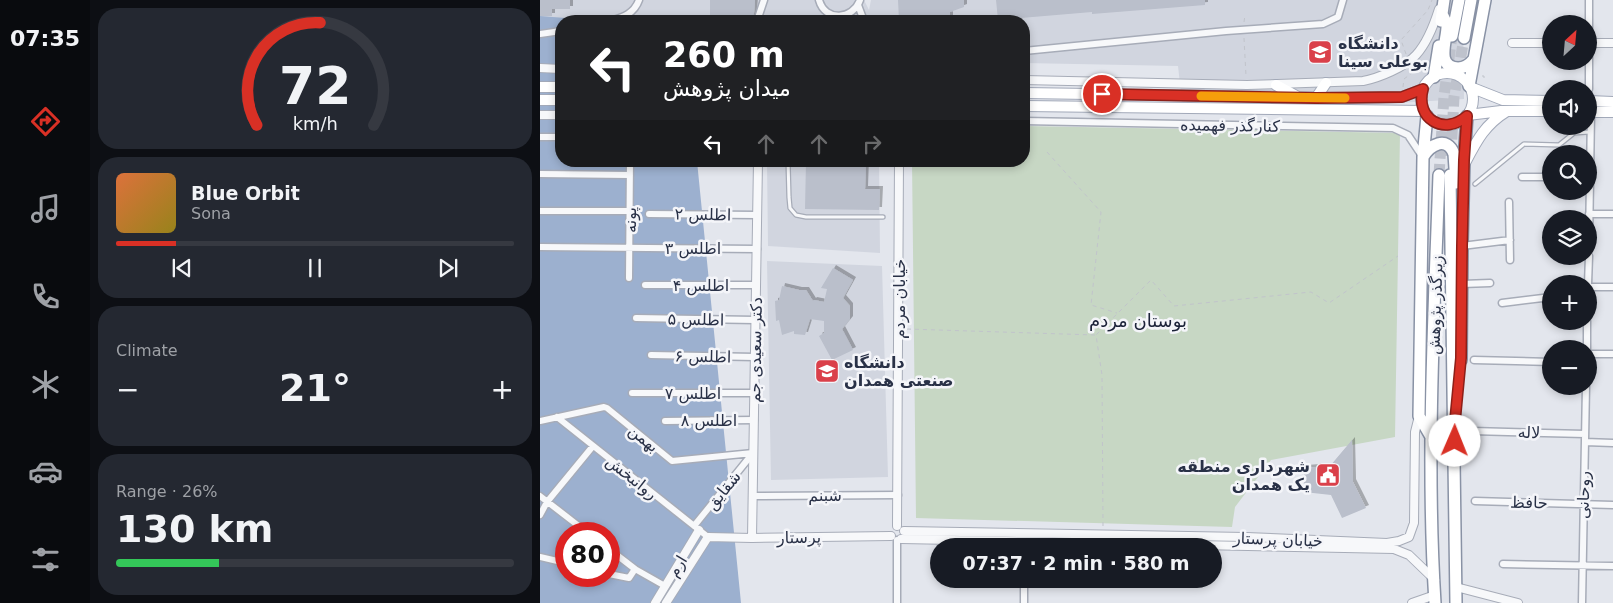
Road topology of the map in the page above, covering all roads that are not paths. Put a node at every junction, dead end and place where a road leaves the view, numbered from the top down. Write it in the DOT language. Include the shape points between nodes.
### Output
graph roads {
  1 [pos="639,0"];
  2 [pos="764,0"];
  3 [pos="819,0"];
  4 [pos="1343,0"];
  5 [pos="1443,0"];
  6 [pos="1459,0"];
  7 [pos="1471,0"];
  8 [pos="1485,0"];
  9 [pos="1589,0"];
  10 [pos="859,2"];
  11 [pos="1442,14"];
  12 [pos="626,15"];
  13 [pos="759,15"];
  14 [pos="832,15"];
  15 [pos="847,15"];
  16 [pos="862,15"];
  17 [pos="1589,15"];
  18 [pos="555,32"];
  19 [pos="540,34"];
  20 [pos="1512,43"];
  21 [pos="1542,43"];
  22 [pos="1598,43"];
  23 [pos="1613,43"];
  24 [pos="1030,50"];
  25 [pos="1474,59"];
  26 [pos="540,68"];
  27 [pos="555,69"];
  28 [pos="1434,74"];
  29 [pos="1030,80"];
  30 [pos="1326,83"];
  31 [pos="1470,83"];
  32 [pos="1276,84"];
  33 [pos="540,87"];
  34 [pos="555,87"];
  35 [pos="1423,89"];
  36 [pos="1030,93"];
  37 [pos="1299,98"];
  38 [pos="1316,98"];
  39 [pos="540,100"];
  40 [pos="555,100"];
  41 [pos="1542,101"];
  42 [pos="1613,102"];
  43 [pos="1030,106"];
  44 [pos="1597,106"];
  45 [pos="1597,109"];
  46 [pos="1508,111"];
  47 [pos="1542,111"];
  48 [pos="1613,112"];
  49 [pos="1425,113"];
  50 [pos="540,115"];
  51 [pos="555,115"];
  52 [pos="1467,116"];
  53 [pos="1030,121"];
  54 [pos="1572,135"];
  55 [pos="540,137"];
  56 [pos="555,137"];
  57 [pos="1422,157"];
  58 [pos="1464,166"];
  59 [pos="630,167"];
  60 [pos="758,167"];
  61 [pos="788,167"];
  62 [pos="899,167"];
  63 [pos="540,174"];
  64 [pos="630,175"];
  65 [pos="1522,177"];
  66 [pos="1542,177"];
  67 [pos="1475,184"];
  68 [pos="1509,202"];
  69 [pos="540,210"];
  70 [pos="630,211"];
  71 [pos="649,214"];
  72 [pos="1597,214"];
  73 [pos="1613,214"];
  74 [pos="757,215"];
  75 [pos="883,217"];
  76 [pos="1462,229"];
  77 [pos="1510,240"];
  78 [pos="1462,246"];
  79 [pos="540,247"];
  80 [pos="630,248"];
  81 [pos="757,249"];
  82 [pos="1510,260"];
  83 [pos="629,278"];
  84 [pos="1490,283"];
  85 [pos="1462,284"];
  86 [pos="645,285"];
  87 [pos="756,285"];
  88 [pos="1597,286"];
  89 [pos="1613,287"];
  90 [pos="1542,298"];
  91 [pos="1502,303"];
  92 [pos="636,318"];
  93 [pos="755,320"];
  94 [pos="1597,354"];
  95 [pos="1613,354"];
  96 [pos="651,355"];
  97 [pos="755,357"];
  98 [pos="1474,360"];
  99 [pos="1542,362"];
  100 [pos="632,393"];
  101 [pos="754,393"];
  102 [pos="1586,395"];
  103 [pos="1419,416"];
  104 [pos="557,417"];
  105 [pos="754,420"];
  106 [pos="540,421"];
  107 [pos="664,421"];
  108 [pos="1455,421"];
  109 [pos="1472,431"];
  110 [pos="1585,434"];
  111 [pos="1430,436"];
  112 [pos="1585,442"];
  113 [pos="1613,443"];
  114 [pos="593,446"];
  115 [pos="753,453"];
  116 [pos="898,494"];
  117 [pos="540,496"];
  118 [pos="752,496"];
  119 [pos="1475,501"];
  120 [pos="548,502"];
  121 [pos="1583,504"];
  122 [pos="1613,505"];
  123 [pos="540,515"];
  124 [pos="574,522"];
  125 [pos="696,528"];
  126 [pos="900,529"];
  127 [pos="708,537"];
  128 [pos="752,538"];
  129 [pos="896,538"];
  130 [pos="930,540"];
  131 [pos="1222,547"];
  132 [pos="540,557"];
  133 [pos="620,557"];
  134 [pos="555,561"];
  135 [pos="1503,564"];
  136 [pos="1582,565"];
  137 [pos="1613,566"];
  138 [pos="636,569"];
  139 [pos="620,576"];
  140 [pos="1435,580"];
  141 [pos="665,586"];
  142 [pos="1456,587"];
  143 [pos="1024,588"];
  144 [pos="1435,599"];
  145 [pos="655,603"];
  146 [pos="666,603"];
  147 [pos="897,603"];
  148 [pos="1024,603"];
  149 [pos="1412,603"];
  150 [pos="1456,603"];
  151 [pos="1518,603"];
  152 [pos="1582,603"];
  1 -- 12 [label="street" via="635,10"];
  2 -- 13 [label="street"];
  3 -- 14 [label="street" via="823,9"];
  4 -- 24 [label="street" via="1338,17 1323,24"];
  5 -- 11 [label="highway"];
  5 -- 30 [label="street" via="1422,47 1408,61 1380,78"];
  6 -- 7 [label="highway" via="1458,37"];
  8 -- 25 [label="highway"];
  9 -- 17 [label="street"];
  10 -- 15 [label="street"];
  10 -- 16 [label="street"];
  11 -- 25 [label="highway" via="1447,24 1445,61 1450,66 1461,68"];
  11 -- 28 [label="highway"];
  18 -- 19 [label="street"];
  20 -- 21 [label="street"];
  22 -- 23 [label="street"];
  25 -- 31 [label="highway"];
  26 -- 27 [label="street"];
  28 -- 31 [label="main road" via="1449,73"];
  28 -- 35 [label="main road"];
  29 -- 32 [label="street"];
  30 -- 32 [label="street"];
  30 -- 38 [label="main road"];
  31 -- 41 [label="main road" via="1503,100"];
  31 -- 52 [label="main road" via="1473,101"];
  32 -- 37 [label="main road"];
  33 -- 34 [label="main road"];
  35 -- 38 [label="main road" via="1402,97"];
  35 -- 49 [label="main road" via="1421,104"];
  36 -- 37 [label="main road"];
  37 -- 38 [label="main road"];
  39 -- 40 [label="main road"];
  42 -- 44 [label="main road"];
  43 -- 49 [label="main road"];
  45 -- 48 [label="main road"];
  46 -- 47 [label="main road"];
  46 -- 52 [label="main road"];
  46 -- 58 [label="main road" via="1482,133"];
  49 -- 52 [label="main road" via="1445,125 1453,125"];
  49 -- 57 [label="highway"];
  50 -- 51 [label="street"];
  52 -- 58 [label="highway"];
  53 -- 57 [label="street, کنارگذر فهمیده" via="1393,128 1408,135"];
  54 -- 67 [label="lane" via="1559,145 1524,144"];
  55 -- 56 [label="street"];
  57 -- 76 [label="highway" via="1437,144 1444,144 1452,150"];
  57 -- 103 [label="highway"];
  58 -- 76 [label="highway"];
  59 -- 64 [label="street, پونه"];
  60 -- 74 [label="street, دکتر سعیدی جم"];
  61 -- 75 [label="lane" via="790,208 796,215"];
  62 -- 116 [label="street, خیابان مردم"];
  63 -- 64 [label="street"];
  64 -- 70 [label="street, پونه"];
  65 -- 66 [label="street"];
  68 -- 77 [label="street"];
  69 -- 70 [label="street"];
  70 -- 80 [label="street, پونه"];
  71 -- 74 [label="street, اطلس ۲"];
  72 -- 73 [label="street"];
  74 -- 81 [label="street, دکتر سعیدی جم"];
  76 -- 78 [label="highway"];
  77 -- 78 [label="street"];
  77 -- 82 [label="street"];
  78 -- 85 [label="highway"];
  79 -- 80 [label="street, اطلس ۳"];
  80 -- 81 [label="street, اطلس ۳"];
  80 -- 83 [label="street, پونه"];
  81 -- 87 [label="street, دکتر سعیدی جم"];
  84 -- 85 [label="street"];
  85 -- 108 [label="highway" via="1461,358"];
  86 -- 87 [label="street, اطلس ۴"];
  87 -- 93 [label="street, دکتر سعیدی جم"];
  88 -- 89 [label="street"];
  90 -- 91 [label="street"];
  92 -- 93 [label="street, اطلس ۵"];
  93 -- 97 [label="street, دکتر سعیدی جم"];
  94 -- 95 [label="street"];
  96 -- 97 [label="street, اطلس ۶"];
  97 -- 101 [label="street, دکتر سعیدی جم"];
  98 -- 99 [label="street"];
  100 -- 101 [label="street, اطلس ۷"];
  101 -- 105 [label="street, دکتر سعیدی جم"];
  102 -- 110 [label="street, روحانی"];
  103 -- 111 [label="highway"];
  103 -- 126 [label="street, خیابان پرستار" via="1415,432 1414,524 1409,537 1400,541"];
  104 -- 106 [label="street, بهمن"];
  104 -- 114 [label="street, روانبخش"];
  104 -- 115 [label="street, بهمن" via="608,408 672,460"];
  105 -- 107 [label="street, اطلس ۸"];
  105 -- 115 [label="street, دکتر سعیدی جم"];
  108 -- 111 [label="highway, زیرگذر پژوهش" via="1445,175"];
  108 -- 142 [label="highway"];
  109 -- 110 [label="street, لاله"];
  110 -- 112 [label="street, روحانی"];
  111 -- 140 [label="highway, زیرگذر پژوهش"];
  112 -- 113 [label="street"];
  112 -- 121 [label="street, روحانی"];
  114 -- 120 [label="street"];
  114 -- 125 [label="street, روانبخش"];
  115 -- 118 [label="street, دکتر سعیدی جم"];
  115 -- 125 [label="street, شقایق"];
  116 -- 118 [label="street, شبنم"];
  116 -- 126 [label="street, خیابان مردم"];
  117 -- 120 [label="street"];
  118 -- 128 [label="street, دکتر سعیدی جم"];
  119 -- 121 [label="street, حافظ"];
  120 -- 123 [label="street"];
  120 -- 124 [label="street"];
  121 -- 122 [label="street, حافظ"];
  121 -- 136 [label="street, روحانی"];
  125 -- 127 [label="street, روانبخش"];
  125 -- 141 [label="street, ارم"];
  126 -- 129 [label="street" via="903,537"];
  126 -- 129 [label="street" via="891,530"];
  127 -- 128 [label="street, پرستار"];
  127 -- 146 [label="street, ارم"];
  128 -- 129 [label="street, پرستار"];
  129 -- 130 [label="street, خیابان پرستار"];
  129 -- 147 [label="street"];
  131 -- 140 [label="street, خیابان پرستار" via="1394,549 1409,555"];
  132 -- 134 [label="street"];
  133 -- 138 [label="street"];
  135 -- 136 [label="street"];
  136 -- 137 [label="street"];
  136 -- 152 [label="street, روحانی"];
  138 -- 139 [label="street" via="629,578"];
  138 -- 141 [label="street"];
  140 -- 144 [label="highway, زیرگذر پژوهش"];
  141 -- 145 [label="street, ارم"];
  142 -- 150 [label="highway"];
  142 -- 151 [label="street"];
  143 -- 148 [label="street"];
  144 -- 149 [label="street"];
}
